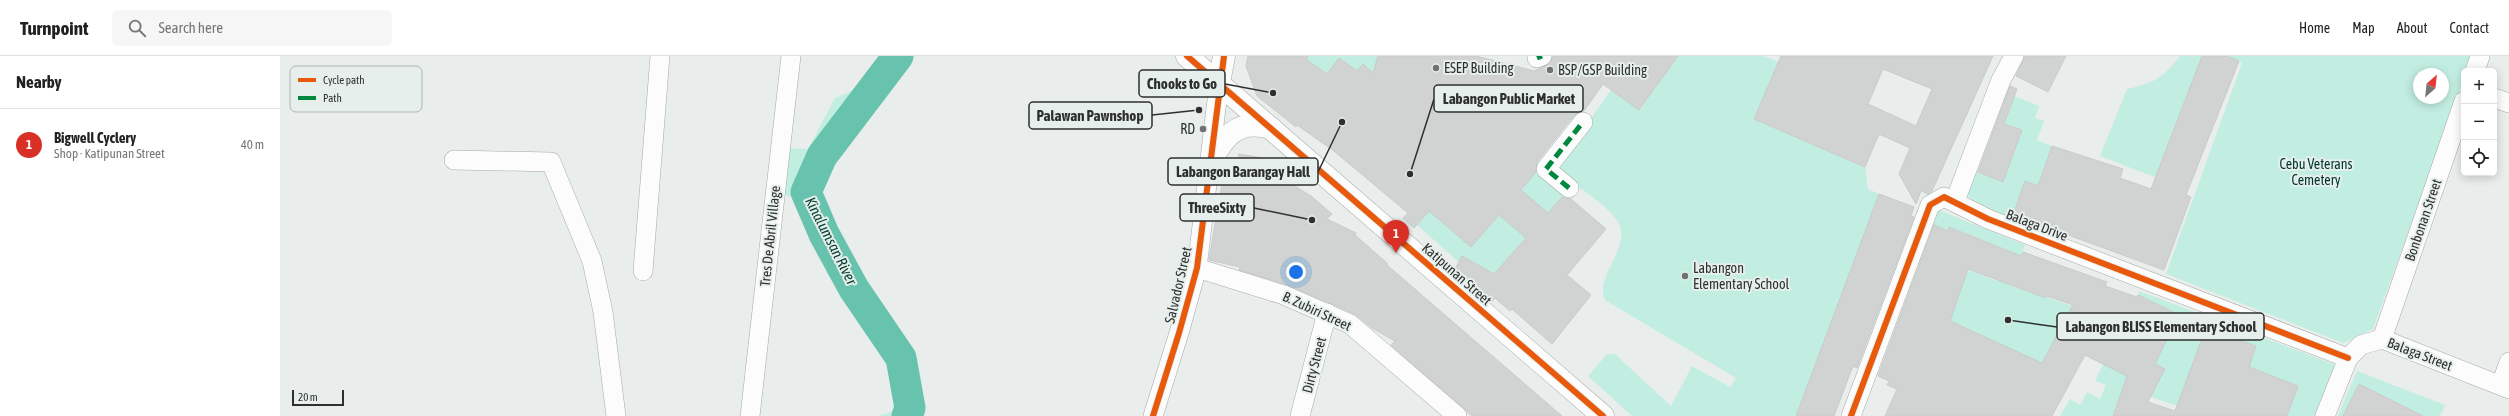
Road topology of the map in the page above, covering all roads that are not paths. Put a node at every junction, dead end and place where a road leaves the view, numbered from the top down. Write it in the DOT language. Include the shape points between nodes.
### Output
graph roads {
  1 [pos="660,56"];
  2 [pos="791,56"];
  3 [pos="1187,56"];
  4 [pos="1224,56"];
  5 [pos="2014,56"];
  6 [pos="2480,56"];
  7 [pos="2476,68"];
  8 [pos="1219,83"];
  9 [pos="2497,99"];
  10 [pos="2509,103"];
  11 [pos="2463,104"];
  12 [pos="1583,122"];
  13 [pos="1271,128"];
  14 [pos="454,160"];
  15 [pos="1208,166"];
  16 [pos="1569,188"];
  17 [pos="1955,201"];
  18 [pos="1197,268"];
  19 [pos="643,271"];
  20 [pos="1327,313"];
  21 [pos="2382,339"];
  22 [pos="2348,358"];
  23 [pos="2509,362"];
  24 [pos="2505,387"];
  25 [pos="1440,410"];
  26 [pos="616,416"];
  27 [pos="750,416"];
  28 [pos="1152,416"];
  29 [pos="1300,416"];
  30 [pos="1457,416"];
  31 [pos="1603,416"];
  32 [pos="1851,416"];
  33 [pos="2325,416"];
  1 -- 19 [label="street"];
  2 -- 27 [label="street, Tres De Abril Village"];
  3 -- 8 [label="main road, Katipunan Street"];
  4 -- 8 [label="main road"];
  5 -- 17 [label="street" via="2002,80"];
  6 -- 7 [label="street"];
  8 -- 13 [label="main road, Katipunan Street"];
  8 -- 15 [label="street, Salvador Street"];
  9 -- 10 [label="street"];
  11 -- 21 [label="street, Bonbonan Street"];
  12 -- 16 [label="street" via="1546,168"];
  13 -- 15 [label="main road" via="1247,126 1237,129 1224,140"];
  13 -- 31 [label="main road, Katipunan Street"];
  14 -- 26 [label="street" via="551,162 592,261 603,312"];
  15 -- 18 [label="street, Salvador Street"];
  17 -- 22 [label="street, Balaga Drive" via="1988,219"];
  17 -- 32 [label="street, Balaga Drive" via="1944,197 1930,205"];
  18 -- 20 [label="street, B. Zubiri Street" via="1269,289"];
  18 -- 28 [label="street, Salvador Street"];
  20 -- 25 [label="street, B. Zubiri Street" via="1350,324 1369,338"];
  20 -- 29 [label="street, Dirty Street"];
  21 -- 22 [label="street, Balaga Street" via="2361,345"];
  21 -- 24 [label="street, Balaga Street"];
  22 -- 33 [label="street, Balaga Street"];
  23 -- 24 [label="street"];
  25 -- 30 [label="street, B. Zubiri Street"];
}
